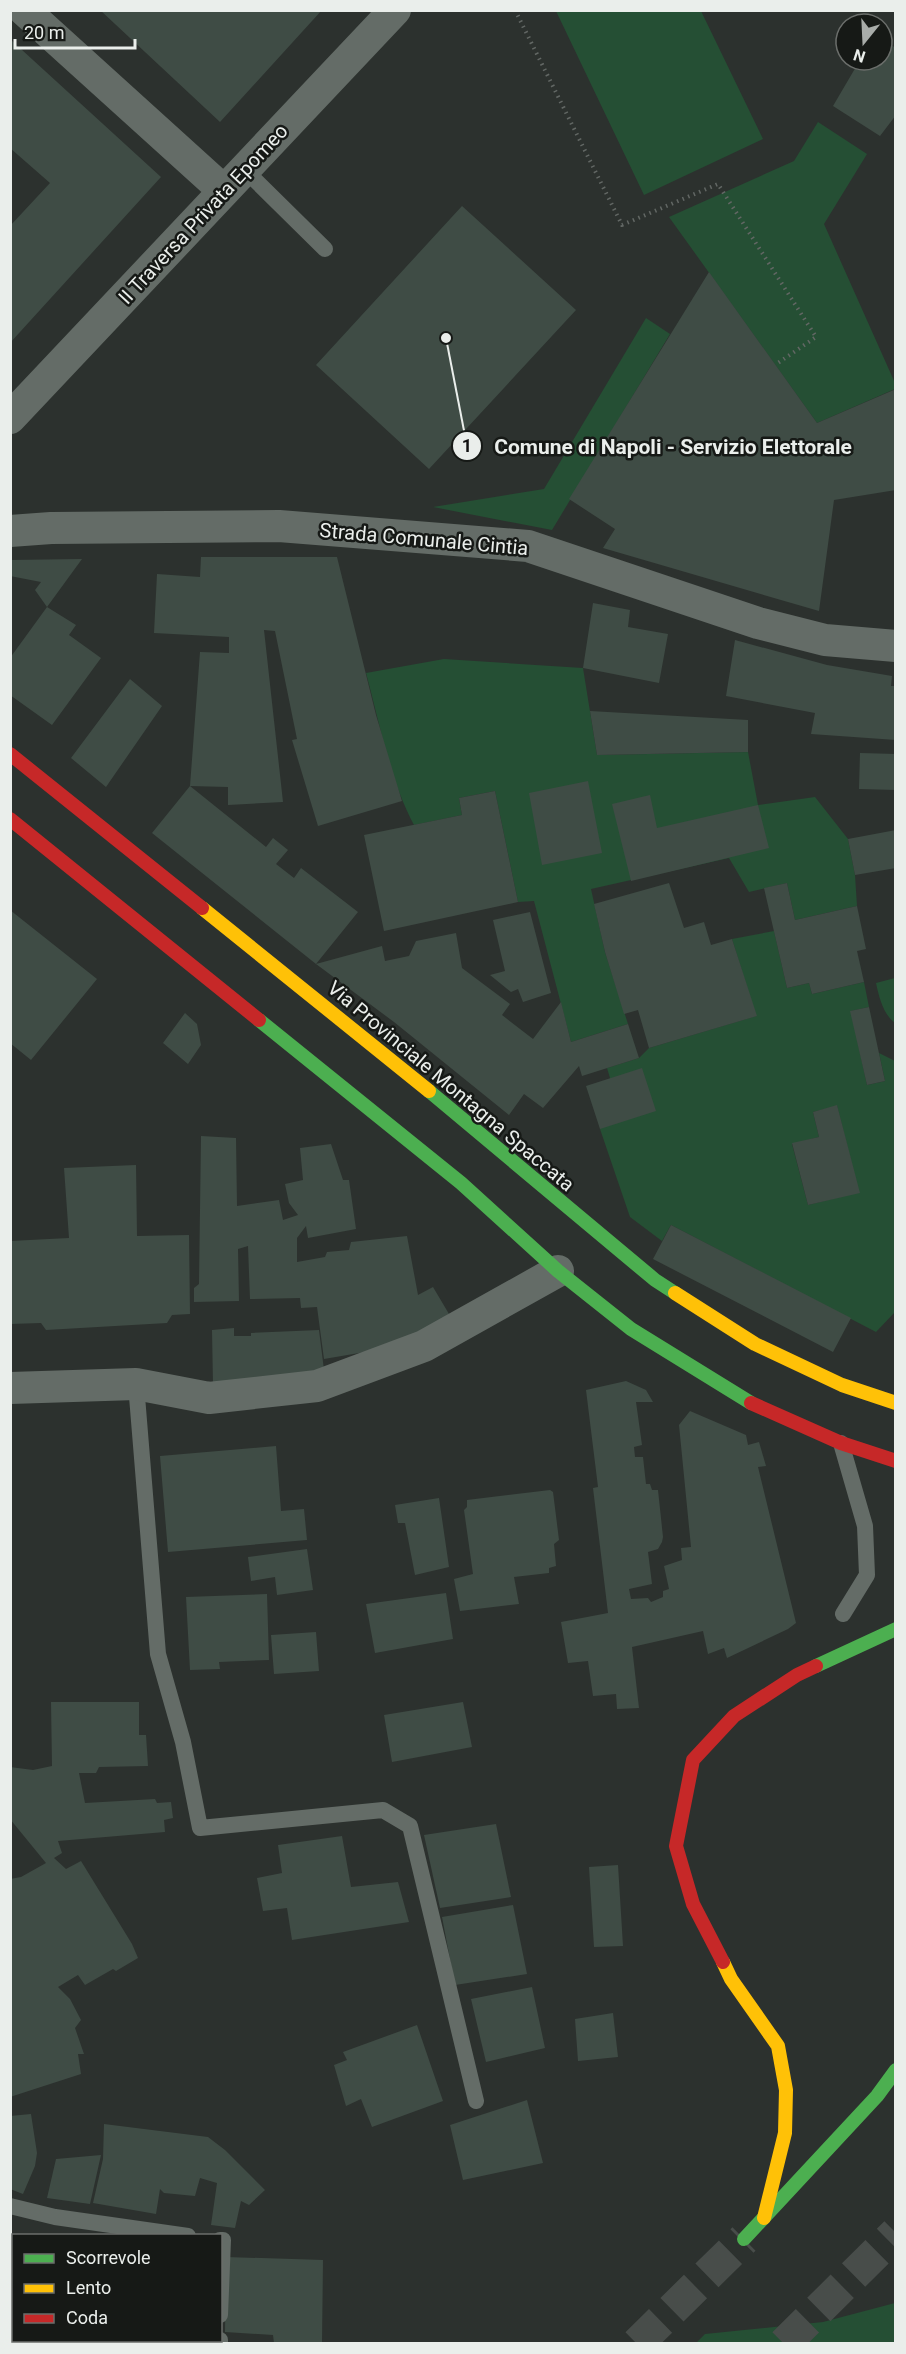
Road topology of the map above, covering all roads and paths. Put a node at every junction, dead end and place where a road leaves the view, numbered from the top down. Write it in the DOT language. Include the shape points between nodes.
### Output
graph roads {
  1 [pos="24,10"];
  2 [pos="395,10"];
  3 [pos="515,10"];
  4 [pos="235,181"];
  5 [pos="325,249"];
  6 [pos="775,365"];
  7 [pos="10,418"];
  8 [pos="10,531"];
  9 [pos="896,646"];
  10 [pos="10,754"];
  11 [pos="10,819"];
  12 [pos="558,1270"];
  13 [pos="136,1384"];
  14 [pos="10,1388"];
  15 [pos="896,1403"];
  16 [pos="842,1443"];
  17 [pos="896,1461"];
  18 [pos="843,1614"];
  19 [pos="896,1629"];
  20 [pos="896,2070"];
  21 [pos="477,2101"];
  22 [pos="10,2205"];
  23 [pos="764,2218"];
  24 [pos="181,2234"];
  25 [pos="744,2239"];
  26 [pos="222,2240"];
  27 [pos="222,2265"];
  1 -- 4 [label="street"];
  2 -- 4 [label="street, II Traversa Privata Epomeo"];
  3 -- 6 [label="path" via="622,225 718,184 816,336"];
  4 -- 5 [label="lane"];
  4 -- 7 [label="street, II Traversa Privata Epomeo"];
  8 -- 9 [label="street, Strada Comunale Cintia" via="279,526 528,546 758,623 825,640"];
  10 -- 15 [label="main road, Via Provinciale Montagna Spaccata" via="411,1076 655,1280 755,1344 842,1385"];
  11 -- 12 [label="main road" via="452,1175"];
  12 -- 13 [label="street" via="424,1346 317,1386 209,1398"];
  12 -- 16 [label="main road" via="631,1329 745,1401"];
  13 -- 14 [label="street"];
  13 -- 21 [label="lane" via="158,1654 183,1742 200,1828 383,1810 410,1826"];
  16 -- 17 [label="main road"];
  16 -- 18 [label="lane" via="865,1526 867,1575"];
  19 -- 23 [label="main road" via="797,1675 734,1716 693,1760 676,1846 693,1904 731,1979 778,2046 786,2090 784,2133"];
  20 -- 23 [label="main road" via="877,2096"];
  22 -- 24 [label="lane" via="55,2217"];
  23 -- 25 [label="main road"];
  26 -- 27 [label="lane"];
}
